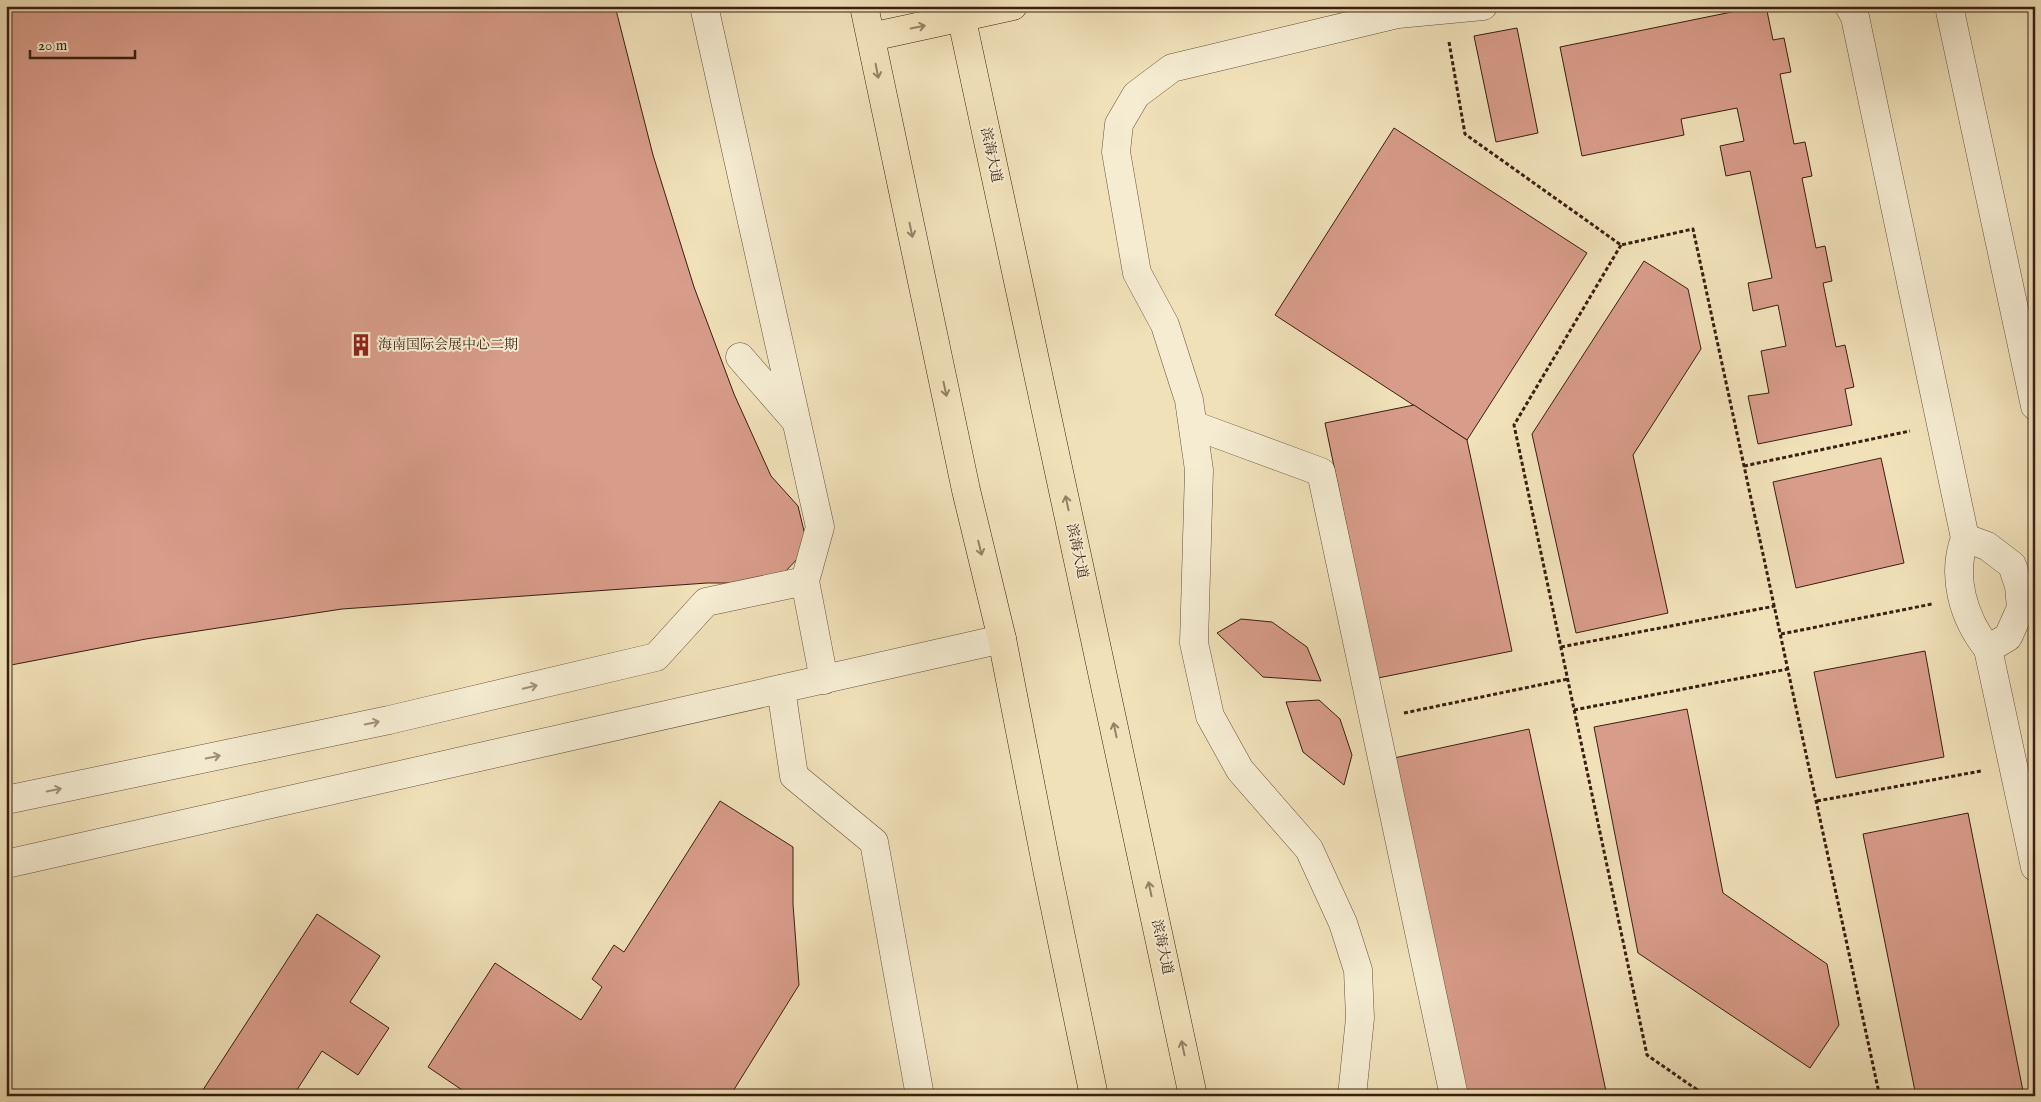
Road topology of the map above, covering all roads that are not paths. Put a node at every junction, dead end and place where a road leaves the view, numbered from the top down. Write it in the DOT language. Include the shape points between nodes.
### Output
graph roads {
  1 [pos="704,6"];
  2 [pos="864,6"];
  3 [pos="1013,6"];
  4 [pos="1483,6"];
  5 [pos="1849,6"];
  6 [pos="1949,6"];
  7 [pos="960,12"];
  8 [pos="870,38"];
  9 [pos="740,357"];
  10 [pos="2035,406"];
  11 [pos="797,422"];
  12 [pos="1193,424"];
  13 [pos="1965,538"];
  14 [pos="2024,562"];
  15 [pos="805,581"];
  16 [pos="2028,607"];
  17 [pos="1002,639"];
  18 [pos="1988,648"];
  19 [pos="824,680"];
  20 [pos="780,689"];
  21 [pos="6,800"];
  22 [pos="6,864"];
  23 [pos="2035,867"];
  24 [pos="920,1096"];
  25 [pos="1094,1096"];
  26 [pos="1193,1096"];
  27 [pos="1352,1096"];
  28 [pos="1454,1096"];
  1 -- 11 [label="street"];
  2 -- 8 [label="main road"];
  3 -- 7 [label="main road"];
  4 -- 12 [label="street" via="1398,14 1172,68 1136,95 1119,124 1116,152 1137,273 1165,325 1189,400"];
  5 -- 13 [label="street" via="1855,17"];
  6 -- 10 [label="street"];
  8 -- 7 [label="main road, one-way"];
  26 -- 7 [label="main road, 滨海大道, one-way"];
  8 -- 17 [label="main road, one-way" via="966,490"];
  9 -- 11 [label="street"];
  11 -- 15 [label="street" via="820,527"];
  12 -- 27 [label="street" via="1199,470 1194,643 1210,716 1240,770 1309,849 1343,923 1358,970 1360,1018"];
  12 -- 28 [label="street" via="1321,472"];
  13 -- 14 [label="street"];
  13 -- 18 [label="street" via="1960,553 1962,598 1968,620"];
  14 -- 16 [label="street" via="2019,586"];
  15 -- 19 [label="street"];
  21 -- 15 [label="street, one-way" via="389,720 656,657 706,602"];
  16 -- 18 [label="street" via="2008,636"];
  17 -- 19 [label="street"];
  17 -- 25 [label="main road"];
  18 -- 23 [label="street"];
  19 -- 20 [label="street"];
  20 -- 22 [label="street"];
  20 -- 24 [label="street" via="794,776 874,842"];
}
